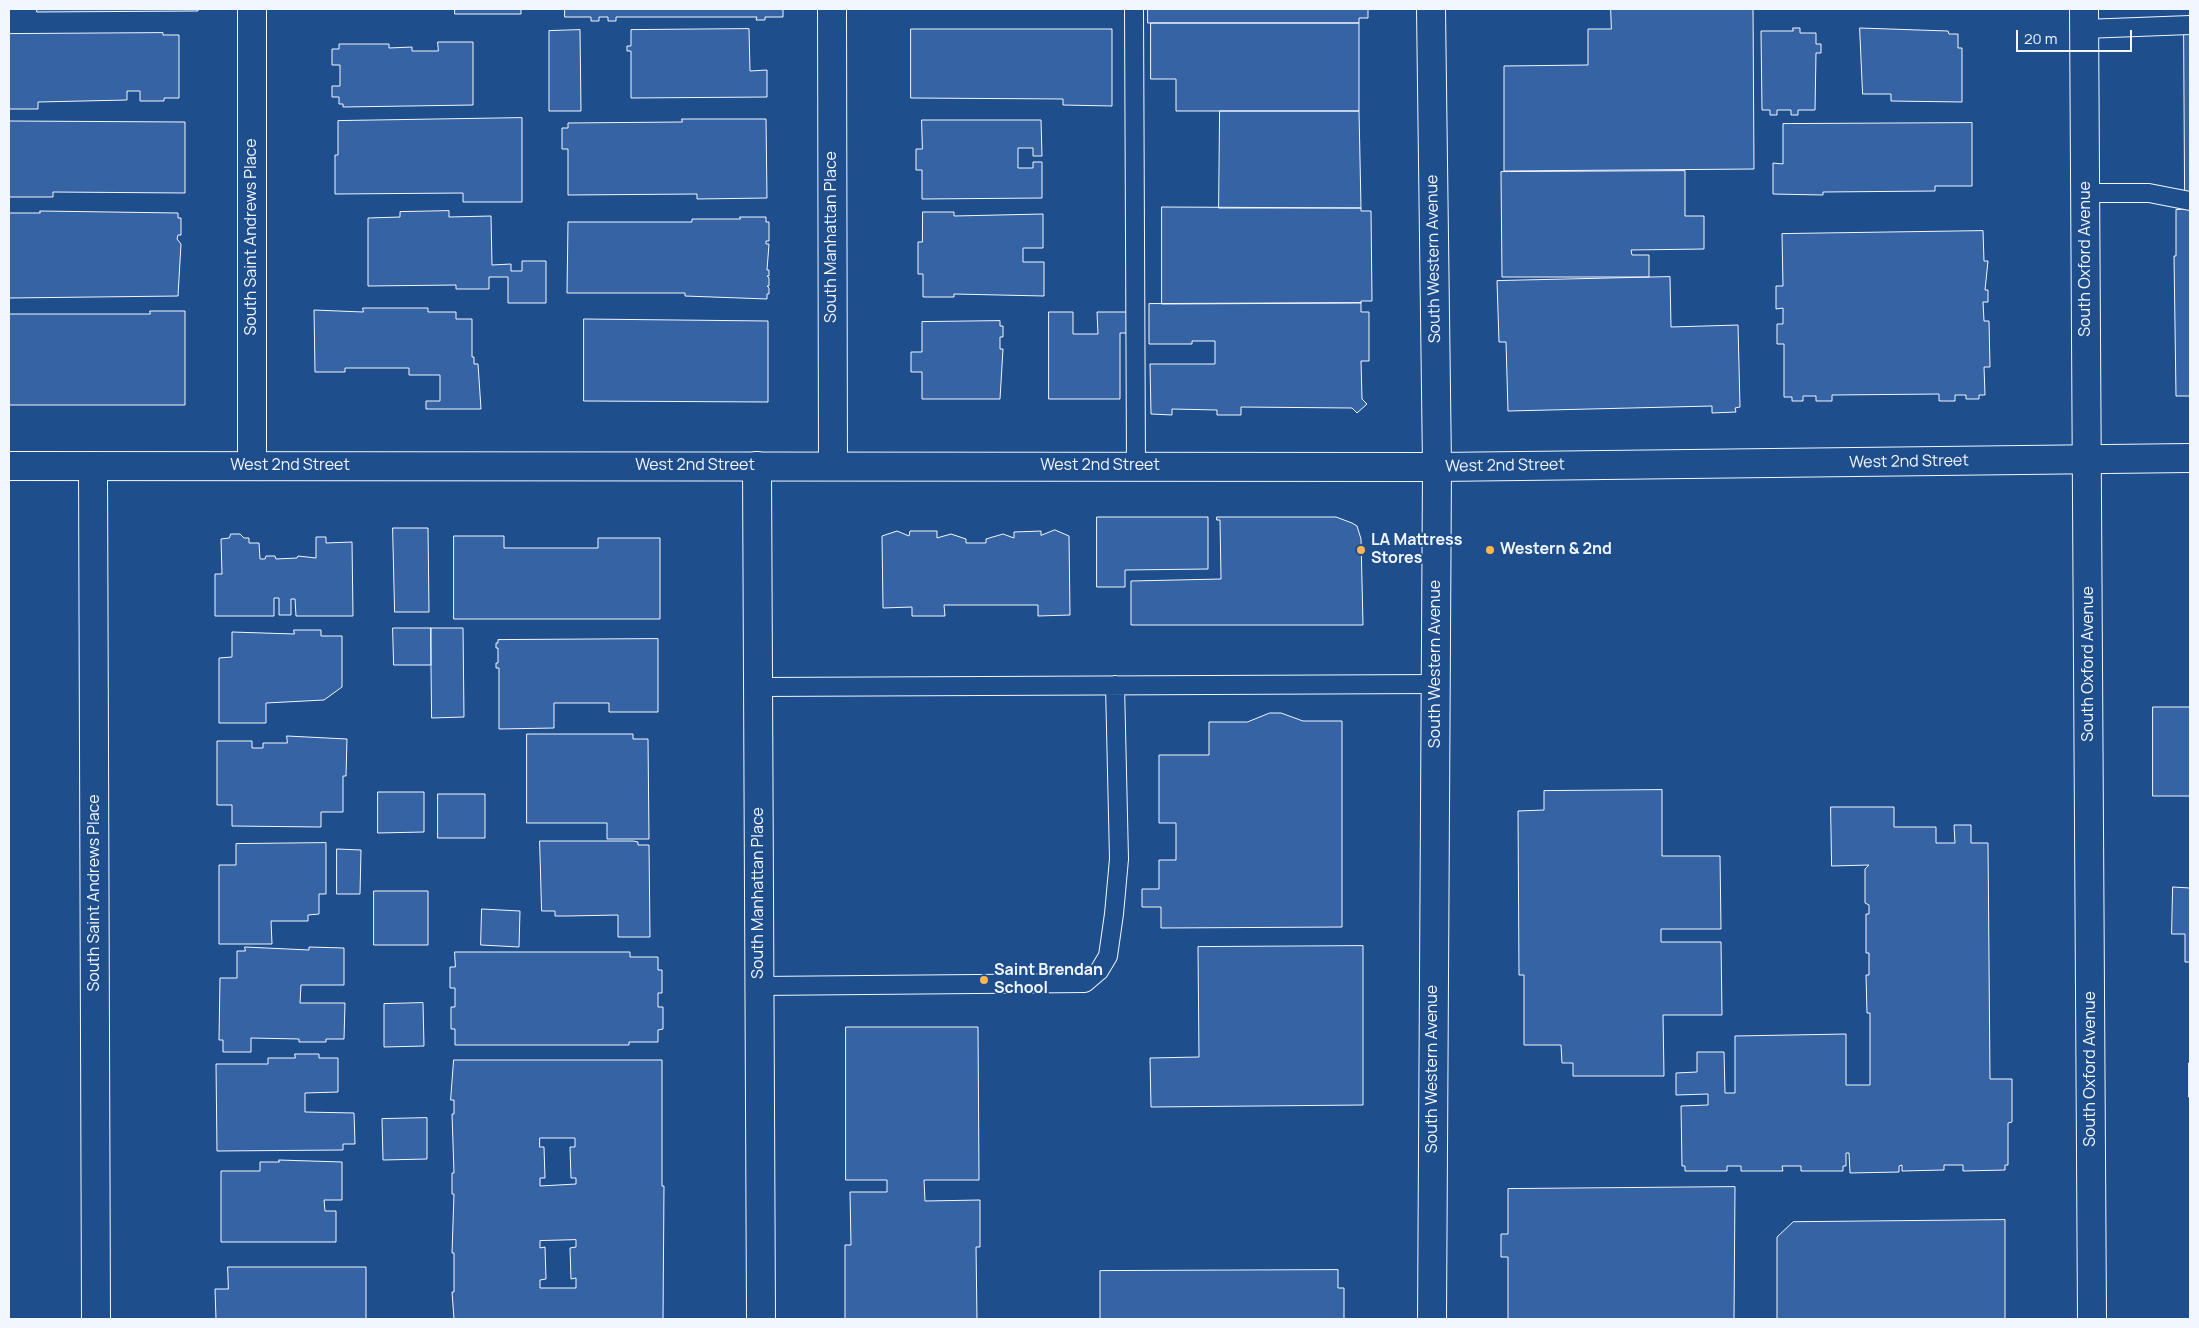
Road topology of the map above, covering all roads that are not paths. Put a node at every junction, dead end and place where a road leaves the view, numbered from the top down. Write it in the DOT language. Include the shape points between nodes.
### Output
graph roads {
  1 [pos="252,9"];
  2 [pos="832,9"];
  3 [pos="1134,9"];
  4 [pos="1431,9"];
  5 [pos="2084,19"];
  6 [pos="2190,25"];
  7 [pos="2086,193"];
  8 [pos="2190,200"];
  9 [pos="2190,458"];
  10 [pos="2087,459"];
  11 [pos="9,466"];
  12 [pos="93,466"];
  13 [pos="252,466"];
  14 [pos="757,466"];
  15 [pos="833,466"];
  16 [pos="1136,466"];
  17 [pos="1437,467"];
  18 [pos="1436,684"];
  19 [pos="1115,685"];
  20 [pos="758,686"];
  21 [pos="759,986"];
  22 [pos="96,1319"];
  23 [pos="761,1319"];
  24 [pos="1432,1319"];
  25 [pos="2092,1319"];
  1 -- 13 [label="street, South Saint Andrews Place"];
  2 -- 15 [label="street, South Manhattan Place"];
  3 -- 16 [label="lane"];
  4 -- 17 [label="street, South Western Avenue"];
  5 -- 6 [label="lane"];
  5 -- 7 [label="street, South Oxford Avenue"];
  7 -- 8 [label="lane" via="2149,193"];
  7 -- 10 [label="street, South Oxford Avenue"];
  9 -- 10 [label="street, West 2nd Street"];
  10 -- 17 [label="street, West 2nd Street"];
  10 -- 25 [label="street, South Oxford Avenue"];
  11 -- 12 [label="street, West 2nd Street"];
  12 -- 13 [label="street, West 2nd Street"];
  12 -- 22 [label="street, South Saint Andrews Place"];
  13 -- 14 [label="street, West 2nd Street"];
  14 -- 15 [label="street, West 2nd Street"];
  14 -- 20 [label="street, South Manhattan Place"];
  15 -- 16 [label="street, West 2nd Street"];
  16 -- 17 [label="street, West 2nd Street"];
  17 -- 18 [label="street, South Western Avenue"];
  18 -- 19 [label="lane"];
  18 -- 24 [label="street, South Western Avenue"];
  19 -- 20 [label="lane"];
  19 -- 21 [label="lane" via="1119,859 1108,956 1099,971 1085,983"];
  20 -- 21 [label="street, South Manhattan Place"];
  21 -- 23 [label="street, South Manhattan Place"];
}
